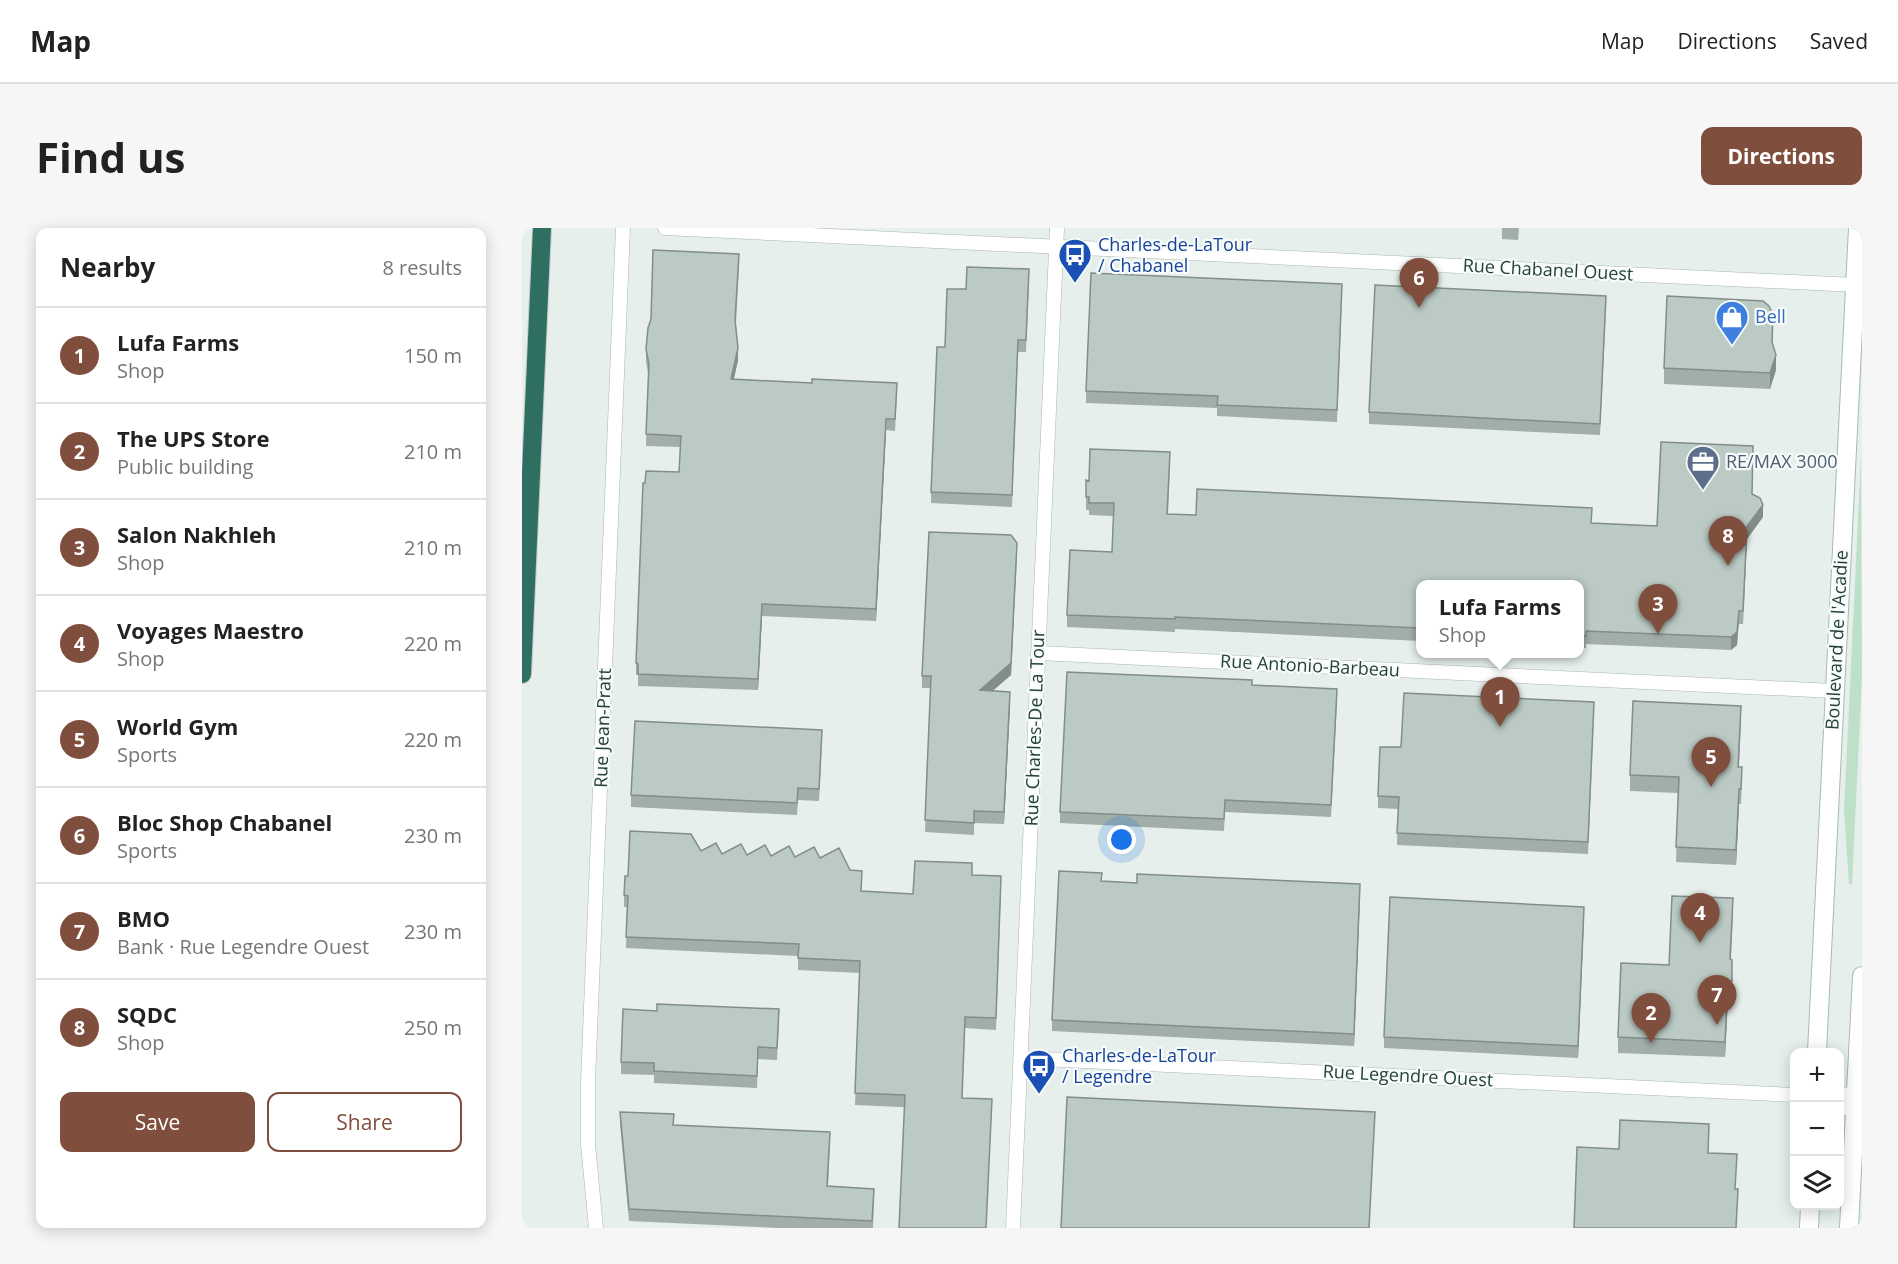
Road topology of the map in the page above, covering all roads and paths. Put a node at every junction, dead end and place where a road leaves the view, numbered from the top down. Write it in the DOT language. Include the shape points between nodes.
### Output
graph roads {
  1 [pos="542,228"];
  2 [pos="623,228"];
  3 [pos="665,228"];
  4 [pos="1057,228"];
  5 [pos="1858,228"];
  6 [pos="1056,246"];
  7 [pos="1860,285"];
  8 [pos="1038,653"];
  9 [pos="522,674"];
  10 [pos="1834,691"];
  11 [pos="1862,976"];
  12 [pos="1861,1006"];
  13 [pos="1817,1048"];
  14 [pos="1021,1058"];
  15 [pos="1852,1094"];
  16 [pos="1790,1095"];
  17 [pos="1852,1111"];
  18 [pos="1857,1185"];
  19 [pos="1810,1210"];
  20 [pos="596,1228"];
  21 [pos="1014,1228"];
  22 [pos="1809,1228"];
  23 [pos="1850,1228"];
  1 -- 9 [label="highway"];
  2 -- 20 [label="street, Rue Jean-Pratt" via="588,1072 588,1144"];
  3 -- 6 [label="street, Rue Chabanel Ouest"];
  4 -- 6 [label="street, Rue Charles-De La Tour"];
  5 -- 7 [label="main road, Boulevard de l'Acadie"];
  6 -- 7 [label="street, Rue Chabanel Ouest"];
  6 -- 8 [label="street, Rue Charles-De La Tour"];
  7 -- 10 [label="main road, Boulevard de l'Acadie"];
  8 -- 10 [label="street, Rue Antonio-Barbeau"];
  8 -- 14 [label="street, Rue Charles-De La Tour"];
  10 -- 13 [label="main road, Boulevard de l'Acadie"];
  11 -- 12 [label="main road"];
  12 -- 15 [label="main road"];
  14 -- 16 [label="street, Rue Legendre Ouest"];
  14 -- 21 [label="street, Rue Charles-De La Tour"];
  15 -- 17 [label="main road"];
  17 -- 18 [label="main road"];
  18 -- 23 [label="main road"];
  19 -- 22 [label="main road"];
}
